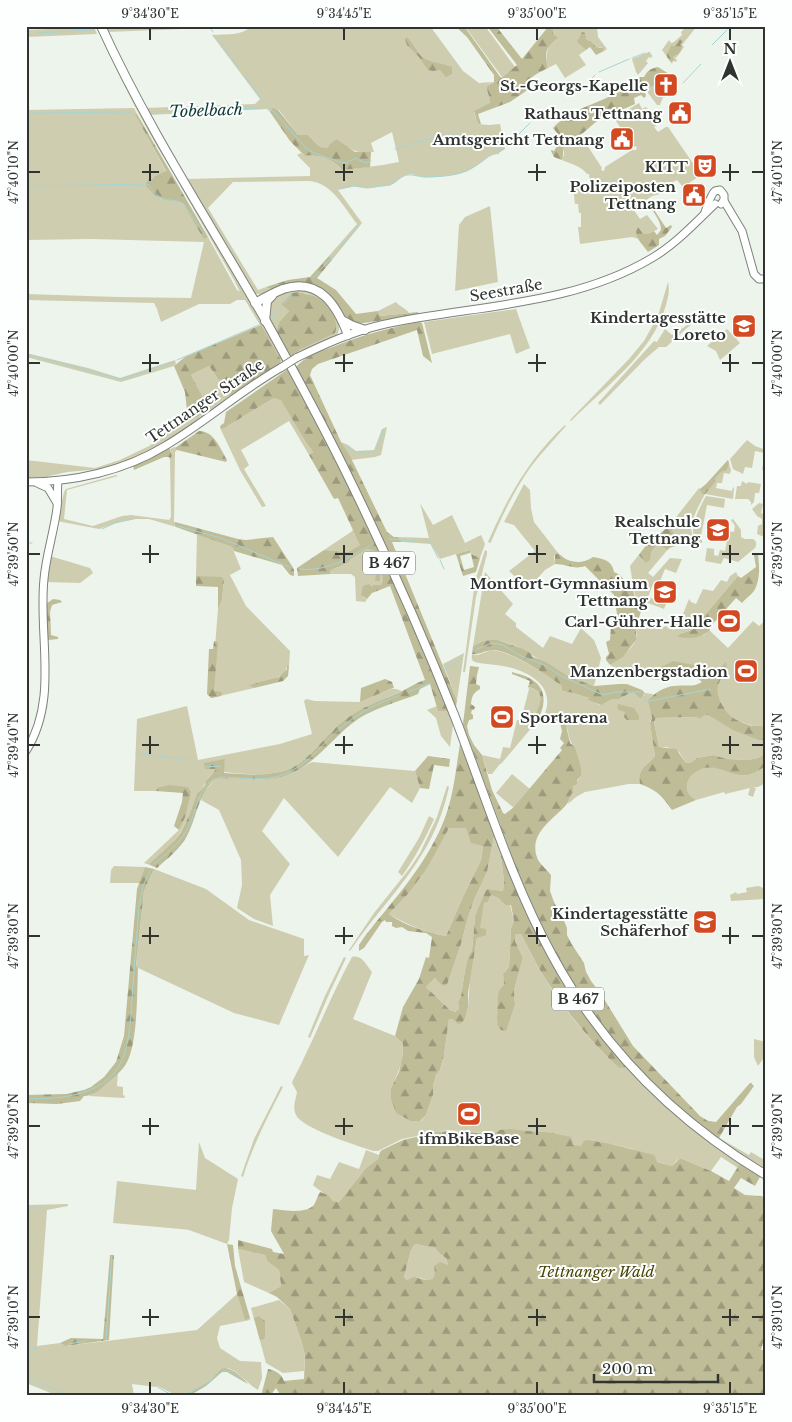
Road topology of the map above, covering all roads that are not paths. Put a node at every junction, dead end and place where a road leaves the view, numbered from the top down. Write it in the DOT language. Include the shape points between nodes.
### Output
graph roads {
  1 [pos="101,26"];
  2 [pos="763,279"];
  3 [pos="273,294"];
  4 [pos="255,303"];
  5 [pos="265,320"];
  6 [pos="341,320"];
  7 [pos="365,330"];
  8 [pos="348,335"];
  9 [pos="296,358"];
  10 [pos="58,481"];
  11 [pos="29,482"];
  12 [pos="57,504"];
  13 [pos="26,751"];
  14 [pos="766,1175"];
  1 -- 4 [label="main road, B 467" via="144,113"];
  2 -- 7 [label="main road, Seestraße" via="754,274 739,224 730,210 718,202 659,254 595,284 534,300 405,320"];
  3 -- 4 [label="main road"];
  3 -- 5 [label="main road" via="268,301"];
  3 -- 6 [label="main road" via="285,288 312,289 334,304"];
  4 -- 5 [label="main road, B 467"];
  5 -- 14 [label="main road, B 467" via="320,421 395,576 448,700 534,919 566,980 590,1017 627,1063 674,1110"];
  6 -- 7 [label="main road"];
  6 -- 8 [label="main road"];
  7 -- 8 [label="main road, Seestraße"];
  8 -- 9 [label="main road, Seestraße"];
  9 -- 10 [label="main road, Tettnanger Straße, bridge" via="146,456 110,470"];
  10 -- 11 [label="main road, Tettnanger Straße"];
  10 -- 12 [label="main road"];
  11 -- 12 [label="main road" via="48,488"];
  12 -- 13 [label="main road" via="43,581 43,704 38,726"];
}
